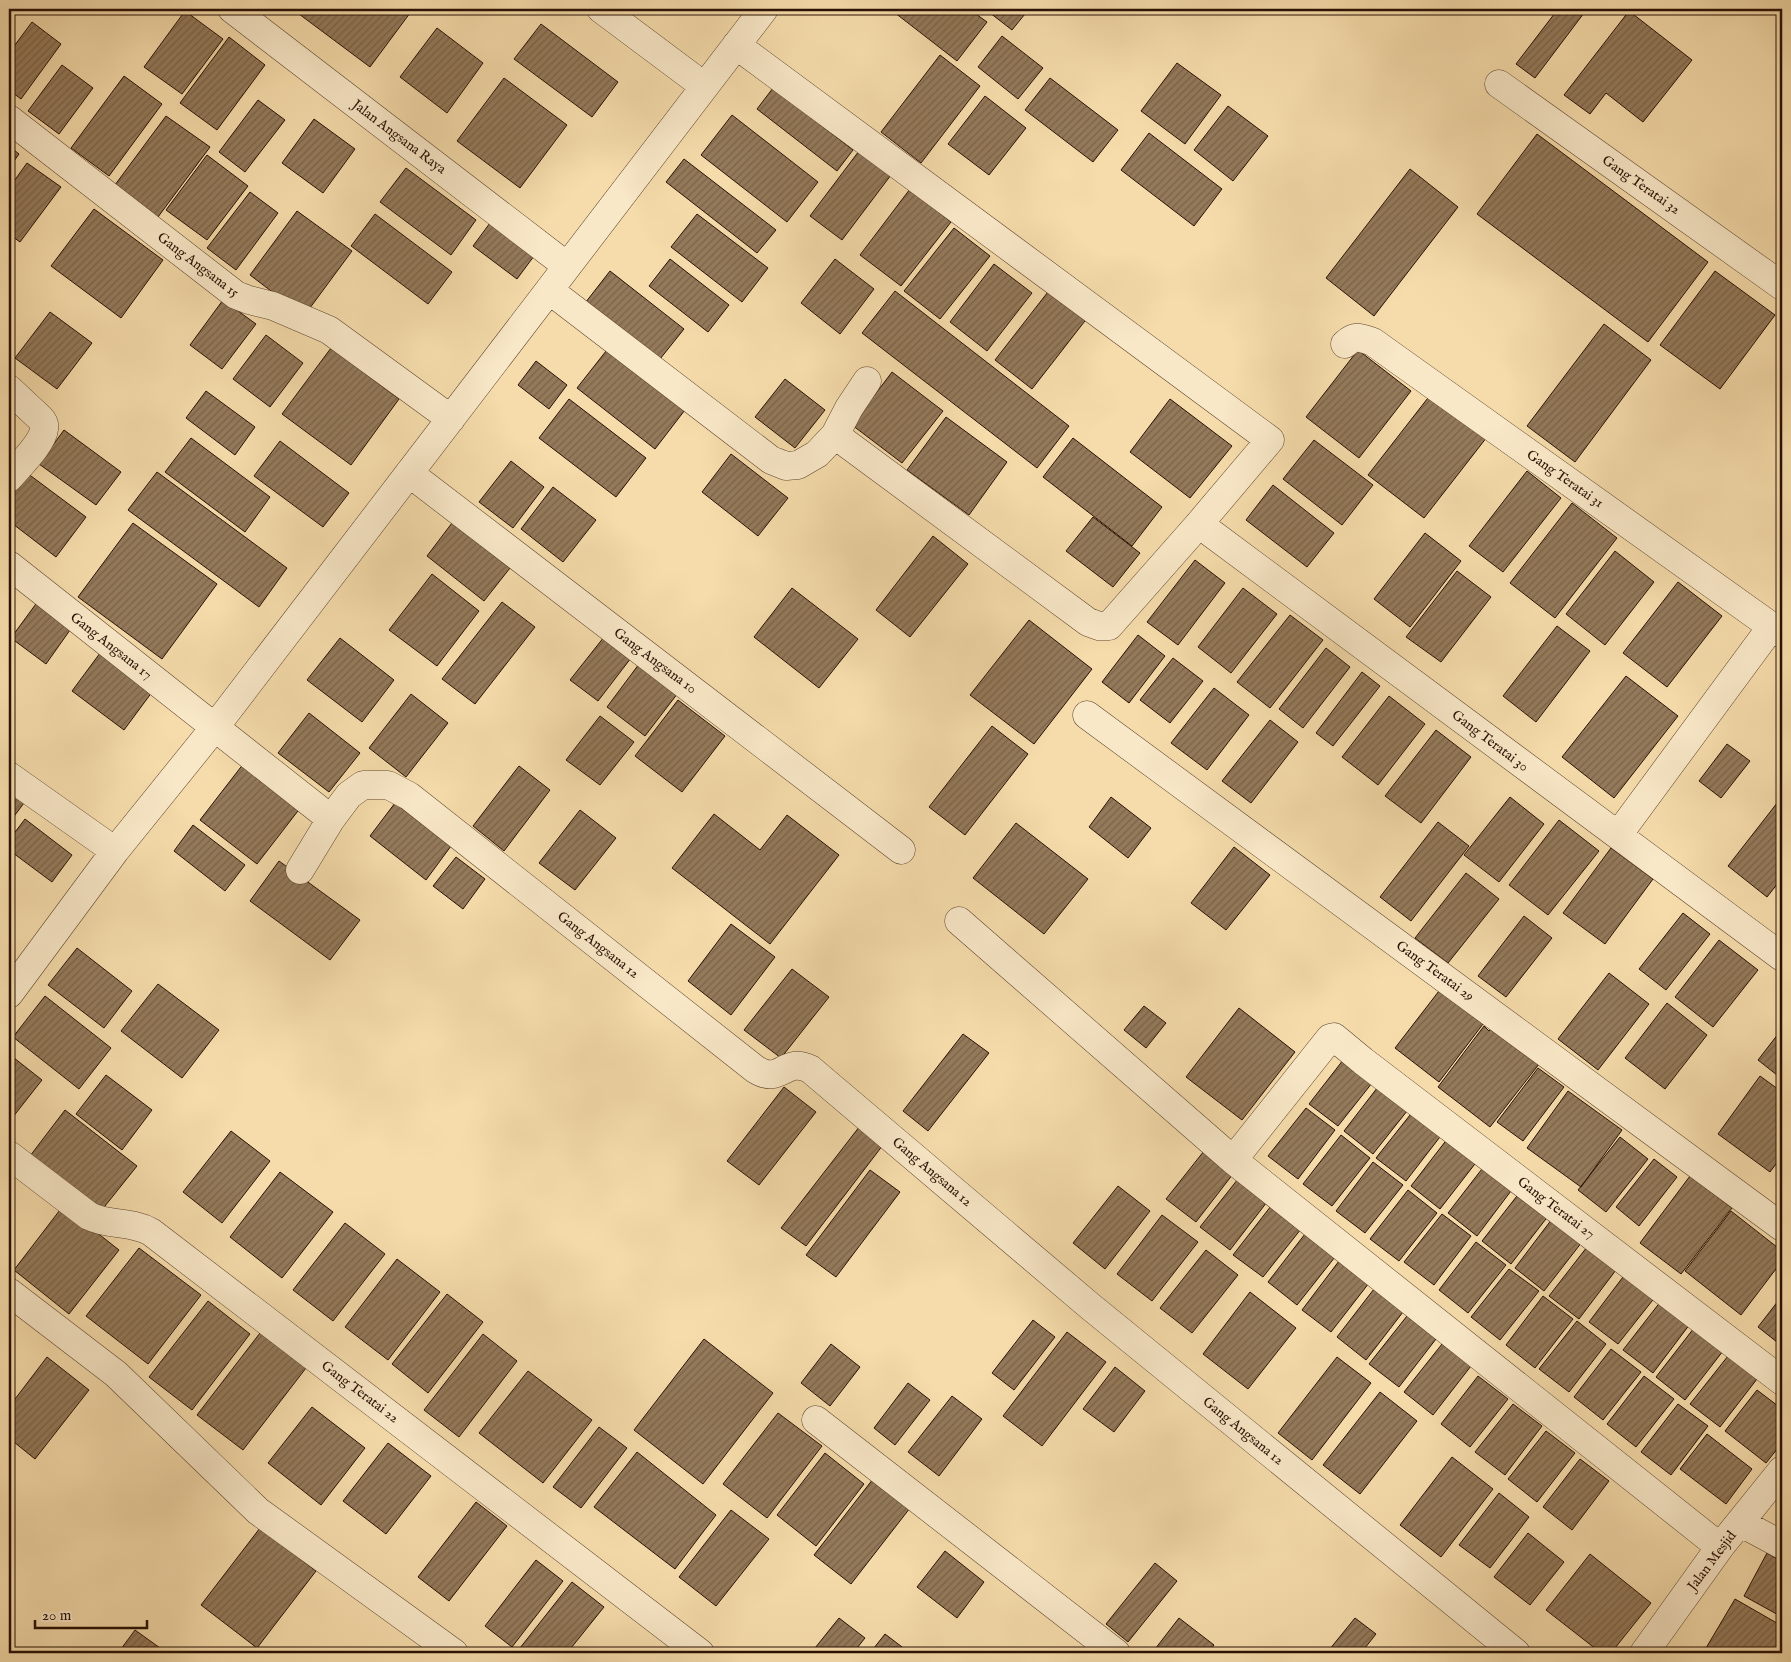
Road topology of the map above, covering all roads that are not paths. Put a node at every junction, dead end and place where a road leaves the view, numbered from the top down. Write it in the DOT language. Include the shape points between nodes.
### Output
graph roads {
  1 [pos="232,9"];
  2 [pos="601,9"];
  3 [pos="764,9"];
  4 [pos="736,45"];
  5 [pos="1499,84"];
  6 [pos="704,86"];
  7 [pos="9,119"];
  8 [pos="567,266"];
  9 [pos="1782,286"];
  10 [pos="549,290"];
  11 [pos="1345,344"];
  12 [pos="866,381"];
  13 [pos="9,390"];
  14 [pos="451,419"];
  15 [pos="835,435"];
  16 [pos="409,473"];
  17 [pos="9,478"];
  18 [pos="1199,524"];
  19 [pos="9,565"];
  20 [pos="1777,630"];
  21 [pos="1087,715"];
  22 [pos="215,727"];
  23 [pos="9,776"];
  24 [pos="331,819"];
  25 [pos="1618,835"];
  26 [pos="901,850"];
  27 [pos="115,851"];
  28 [pos="300,870"];
  29 [pos="959,921"];
  30 [pos="1782,957"];
  31 [pos="9,994"];
  32 [pos="9,1155"];
  33 [pos="1233,1160"];
  34 [pos="1782,1227"];
  35 [pos="9,1292"];
  36 [pos="1782,1381"];
  37 [pos="816,1420"];
  38 [pos="1782,1470"];
  39 [pos="1741,1523"];
  40 [pos="1782,1545"];
  41 [pos="1720,1548"];
  42 [pos="454,1653"];
  43 [pos="700,1653"];
  44 [pos="1116,1653"];
  45 [pos="1516,1653"];
  46 [pos="1644,1653"];
  1 -- 8 [label="street, Jalan Angsana Raya"];
  2 -- 6 [label="street"];
  3 -- 4 [label="street"];
  4 -- 6 [label="street"];
  4 -- 18 [label="street" via="1270,440"];
  5 -- 9 [label="street, Gang Teratai 32"];
  6 -- 8 [label="street"];
  7 -- 14 [label="street, Gang Angsana 15" via="236,295 273,306 329,330"];
  8 -- 10 [label="street"];
  10 -- 14 [label="street"];
  10 -- 15 [label="street" via="771,460 786,466 798,465 816,454"];
  11 -- 20 [label="street, Gang Teratai 31" via="1352,338 1373,342"];
  12 -- 15 [label="street"];
  13 -- 17 [label="street" via="44,422 41,438"];
  14 -- 16 [label="street"];
  15 -- 18 [label="street" via="1088,622 1098,626 1109,626"];
  16 -- 22 [label="street"];
  16 -- 26 [label="street, Gang Angsana 10"];
  18 -- 25 [label="street, Gang Teratai 30"];
  19 -- 22 [label="street, Gang Angsana 17"];
  20 -- 25 [label="street"];
  21 -- 34 [label="street, Gang Teratai 29"];
  22 -- 24 [label="street"];
  22 -- 27 [label="street"];
  23 -- 27 [label="street"];
  24 -- 28 [label="street, Gang Angsana 12"];
  24 -- 45 [label="street, Gang Angsana 12" via="349,795 363,785 388,785 409,796 755,1069 770,1076 796,1064 810,1068 1091,1307"];
  25 -- 30 [label="street, Gang Teratai 30"];
  27 -- 31 [label="street"];
  29 -- 33 [label="street"];
  32 -- 43 [label="street, Gang Teratai 22" via="89,1216 100,1221 142,1227 151,1232"];
  33 -- 36 [label="street, Gang Teratai 27" via="1330,1038 1335,1038"];
  33 -- 41 [label="street"];
  35 -- 42 [label="street" via="116,1374 258,1511"];
  37 -- 44 [label="street"];
  38 -- 39 [label="street, Jalan Mesjid"];
  39 -- 40 [label="street"];
  39 -- 41 [label="street, Jalan Mesjid"];
  41 -- 46 [label="street, Jalan Mesjid"];
}
